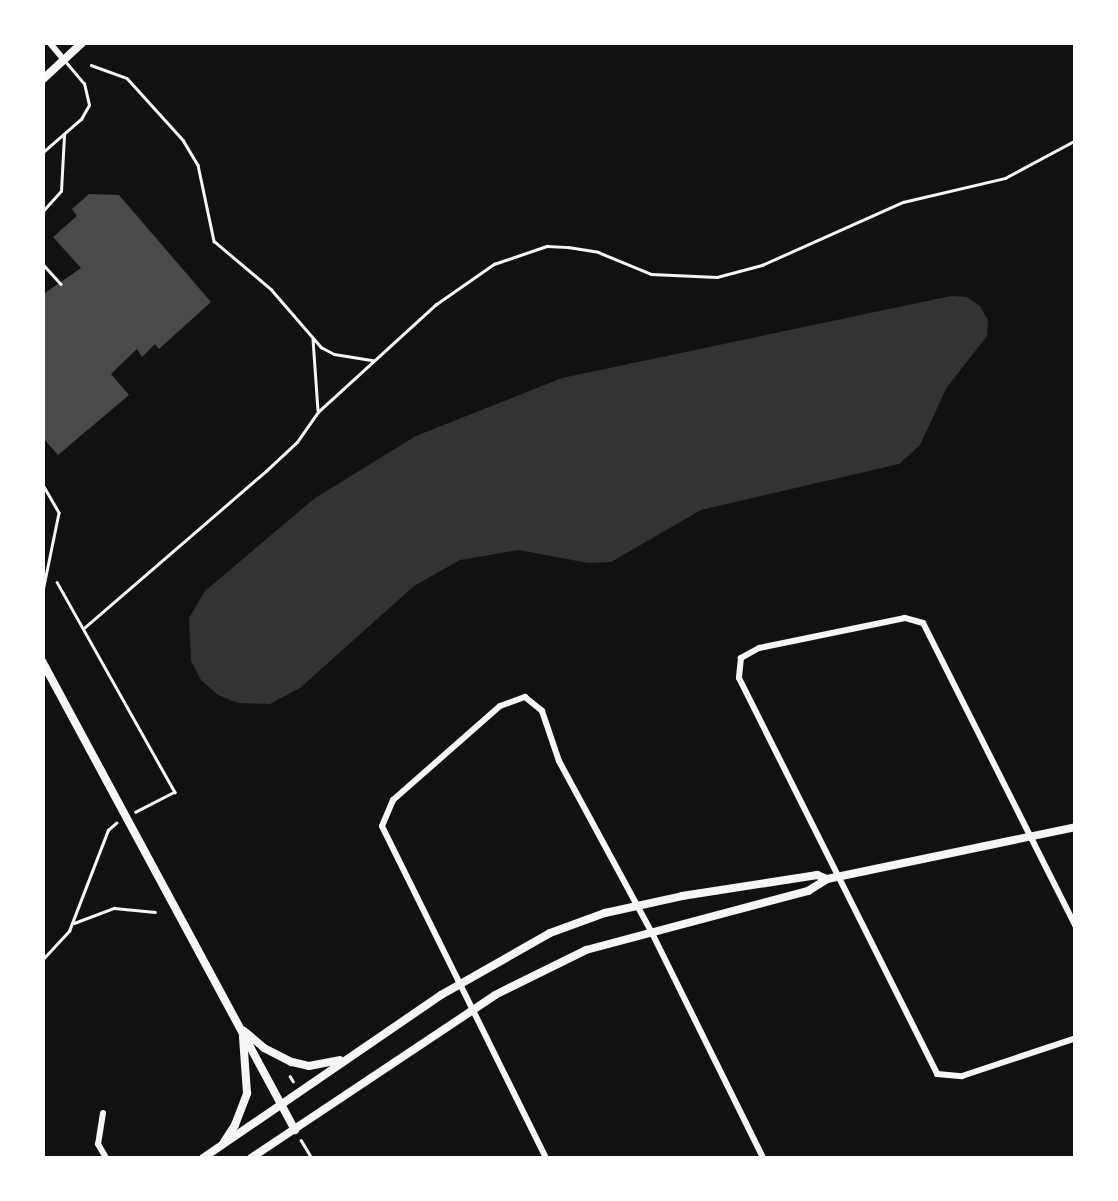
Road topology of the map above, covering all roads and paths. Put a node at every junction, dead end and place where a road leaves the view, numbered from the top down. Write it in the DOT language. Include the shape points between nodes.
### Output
graph roads {
  1 [pos="48,42"];
  2 [pos="83,42"];
  3 [pos="64,60"];
  4 [pos="92,65"];
  5 [pos="42,80"];
  6 [pos="64,134"];
  7 [pos="1076,140"];
  8 [pos="42,152"];
  9 [pos="42,212"];
  10 [pos="42,263"];
  11 [pos="62,284"];
  12 [pos="312,338"];
  13 [pos="374,360"];
  14 [pos="318,412"];
  15 [pos="1076,465"];
  16 [pos="42,483"];
  17 [pos="1076,492"];
  18 [pos="57,582"];
  19 [pos="42,596"];
  20 [pos="84,628"];
  21 [pos="42,661"];
  22 [pos="126,817"];
  23 [pos="1076,827"];
  24 [pos="1031,838"];
  25 [pos="832,878"];
  26 [pos="637,905"];
  27 [pos="155,912"];
  28 [pos="73,924"];
  29 [pos="1076,927"];
  30 [pos="651,932"];
  31 [pos="42,960"];
  32 [pos="460,983"];
  33 [pos="473,1010"];
  34 [pos="241,1028"];
  35 [pos="1076,1038"];
  36 [pos="348,1057"];
  37 [pos="296,1070"];
  38 [pos="282,1083"];
  39 [pos="282,1104"];
  40 [pos="103,1112"];
  41 [pos="295,1130"];
  42 [pos="220,1147"];
  43 [pos="106,1158"];
  44 [pos="203,1158"];
  45 [pos="251,1158"];
  46 [pos="312,1158"];
  47 [pos="546,1158"];
  48 [pos="763,1158"];
  1 -- 3 [label="street"];
  2 -- 3 [label="street"];
  3 -- 5 [label="street"];
  3 -- 6 [label="lane" via="89,100"];
  4 -- 12 [label="path" via="127,78 184,140 198,165 214,241 270,289"];
  6 -- 8 [label="lane"];
  6 -- 9 [label="lane" via="61,191"];
  7 -- 13 [label="path" via="1005,178 903,202 762,266 718,277 651,274 568,246 514,254 450,291"];
  10 -- 11 [label="path"];
  12 -- 13 [label="path" via="334,354"];
  12 -- 14 [label="path"];
  13 -- 14 [label="path"];
  14 -- 20 [label="path" via="266,471"];
  15 -- 17 [label="street"];
  16 -- 19 [label="lane" via="59,513"];
  18 -- 20 [label="path"];
  20 -- 22 [label="path" via="175,792"];
  21 -- 22 [label="street"];
  22 -- 28 [label="path" via="108,830"];
  22 -- 34 [label="street"];
  23 -- 24 [label="street"];
  24 -- 25 [label="street"];
  24 -- 25 [label="street" via="923,623 905,618 759,648 741,658 738,678"];
  24 -- 29 [label="street"];
  25 -- 26 [label="street" via="816,875"];
  25 -- 30 [label="street" via="808,892"];
  25 -- 35 [label="street" via="937,1074 962,1076"];
  26 -- 30 [label="street"];
  26 -- 32 [label="street" via="550,933"];
  26 -- 32 [label="street" via="559,762 542,711 525,698 506,701 383,816 385,834"];
  27 -- 28 [label="path" via="114,908"];
  28 -- 31 [label="path"];
  30 -- 33 [label="street" via="552,965"];
  30 -- 48 [label="street"];
  32 -- 33 [label="street"];
  32 -- 36 [label="street"];
  33 -- 41 [label="street"];
  33 -- 47 [label="street"];
  34 -- 36 [label="street" via="292,1062"];
  34 -- 39 [label="street"];
  34 -- 42 [label="street" via="246,1094 236,1126"];
  36 -- 39 [label="street"];
  37 -- 38 [label="path"];
  39 -- 41 [label="street"];
  39 -- 42 [label="street"];
  40 -- 43 [label="street" via="98,1144"];
  41 -- 45 [label="street"];
  41 -- 46 [label="path"];
  42 -- 44 [label="street"];
}
